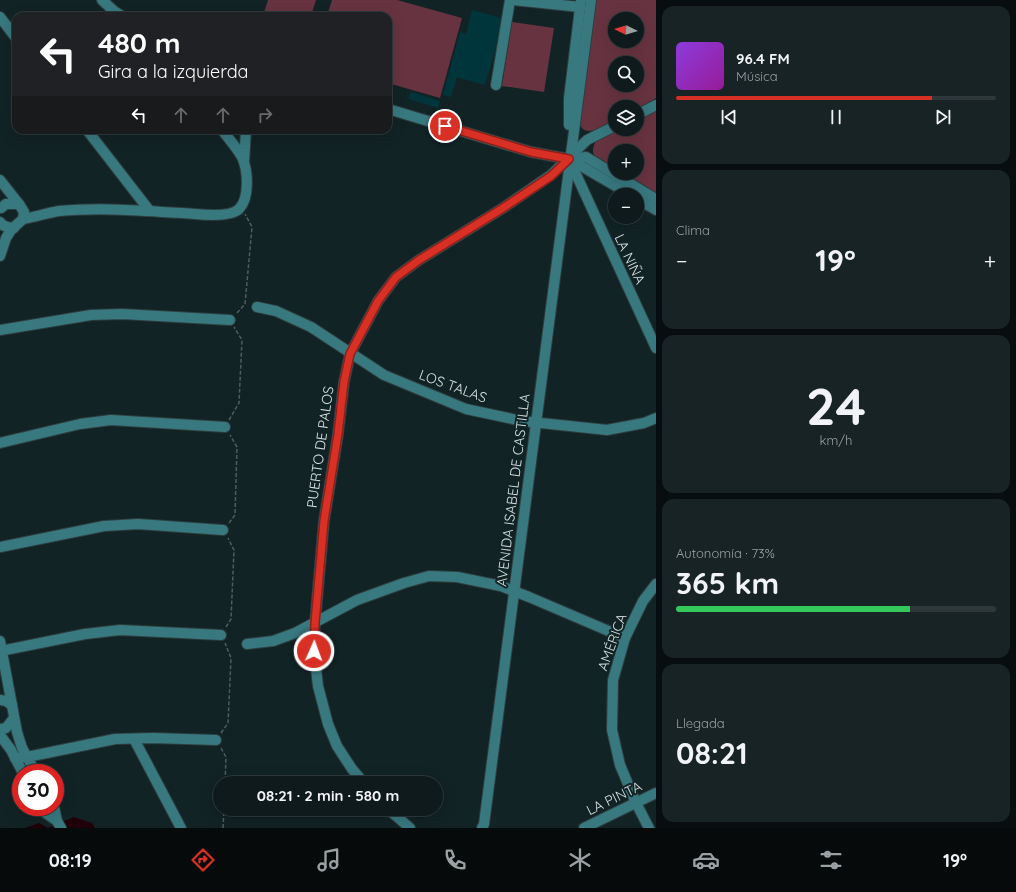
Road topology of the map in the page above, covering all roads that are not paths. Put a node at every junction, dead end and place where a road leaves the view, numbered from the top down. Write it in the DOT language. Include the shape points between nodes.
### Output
graph roads {
  1 [pos="102,0"];
  2 [pos="511,0"];
  3 [pos="591,0"];
  4 [pos="580,4"];
  5 [pos="116,12"];
  6 [pos="0,17"];
  7 [pos="12,33"];
  8 [pos="496,85"];
  9 [pos="656,105"];
  10 [pos="392,110"];
  11 [pos="644,111"];
  12 [pos="608,130"];
  13 [pos="90,134"];
  14 [pos="225,134"];
  15 [pos="246,134"];
  16 [pos="569,159"];
  17 [pos="244,166"];
  18 [pos="0,180"];
  19 [pos="619,188"];
  20 [pos="656,199"];
  21 [pos="644,202"];
  22 [pos="19,204"];
  23 [pos="0,209"];
  24 [pos="149,210"];
  25 [pos="656,210"];
  26 [pos="23,219"];
  27 [pos="0,222"];
  28 [pos="14,228"];
  29 [pos="0,256"];
  30 [pos="258,307"];
  31 [pos="230,320"];
  32 [pos="0,330"];
  33 [pos="656,348"];
  34 [pos="350,354"];
  35 [pos="656,418"];
  36 [pos="536,423"];
  37 [pos="225,427"];
  38 [pos="0,443"];
  39 [pos="223,530"];
  40 [pos="0,546"];
  41 [pos="656,584"];
  42 [pos="515,592"];
  43 [pos="315,623"];
  44 [pos="221,635"];
  45 [pos="625,638"];
  46 [pos="247,644"];
  47 [pos="1,648"];
  48 [pos="0,700"];
  49 [pos="12,705"];
  50 [pos="14,718"];
  51 [pos="0,729"];
  52 [pos="0,735"];
  53 [pos="134,739"];
  54 [pos="216,740"];
  55 [pos="27,757"];
  56 [pos="15,758"];
  57 [pos="18,764"];
  58 [pos="31,764"];
  59 [pos="358,776"];
  60 [pos="656,793"];
  61 [pos="636,803"];
  62 [pos="49,816"];
  63 [pos="396,816"];
  64 [pos="59,824"];
  65 [pos="483,827"];
  66 [pos="180,828"];
  67 [pos="410,828"];
  68 [pos="584,828"];
  69 [pos="649,828"];
  1 -- 5 [label="street"];
  2 -- 4 [label="street"];
  2 -- 8 [label="street"];
  3 -- 16 [label="street, AVENIDA ISABEL DE CASTILLA"];
  4 -- 16 [label="street, AVENIDA ISABEL DE CASTILLA" via="569,98"];
  6 -- 7 [label="street"];
  9 -- 11 [label="street"];
  10 -- 16 [label="street" via="531,152"];
  12 -- 16 [label="street, PUERTO DE PALOS" via="587,140"];
  13 -- 24 [label="street"];
  14 -- 17 [label="street" via="242,157"];
  15 -- 17 [label="street"];
  16 -- 19 [label="street"];
  16 -- 20 [label="street" via="586,157"];
  16 -- 33 [label="street, LA NIÑA"];
  16 -- 34 [label="street, PUERTO DE PALOS" via="551,176 396,277 378,301"];
  16 -- 36 [label="street, AVENIDA ISABEL DE CASTILLA"];
  17 -- 24 [label="street" via="247,175 246,198 239,210 207,216"];
  18 -- 22 [label="street"];
  21 -- 25 [label="street"];
  22 -- 23 [label="street" via="6,204"];
  22 -- 26 [label="street" via="24,212"];
  24 -- 26 [label="street" via="96,209 58,212"];
  26 -- 28 [label="street"];
  27 -- 28 [label="street" via="6,227"];
  28 -- 29 [label="street" via="6,238"];
  30 -- 34 [label="street, LOS TALAS" via="276,311 311,327"];
  31 -- 32 [label="street" via="122,314 91,315"];
  34 -- 36 [label="street, LOS TALAS" via="384,375 466,409"];
  34 -- 43 [label="street, PUERTO DE PALOS" via="324,521"];
  35 -- 36 [label="street, LOS TALAS" via="644,423 607,430"];
  36 -- 42 [label="street, AVENIDA ISABEL DE CASTILLA"];
  37 -- 38 [label="street" via="111,420 80,424"];
  39 -- 40 [label="street" via="138,524 104,526"];
  41 -- 45 [label="street, AMÉRICA" via="643,601"];
  42 -- 43 [label="street" via="501,586 458,577 429,576 357,600"];
  42 -- 45 [label="street"];
  42 -- 65 [label="street, AVENIDA ISABEL DE CASTILLA"];
  43 -- 46 [label="street" via="273,641"];
  43 -- 59 [label="street, PUERTO DE PALOS" via="314,651 318,686 328,724 338,746"];
  44 -- 47 [label="street" via="120,630"];
  45 -- 61 [label="street, AMÉRICA" via="613,680 612,730 620,765"];
  47 -- 49 [label="street"];
  48 -- 49 [label="street"];
  49 -- 50 [label="street"];
  50 -- 51 [label="street" via="6,728"];
  50 -- 55 [label="street"];
  52 -- 56 [label="street"];
  53 -- 54 [label="street"];
  53 -- 55 [label="street" via="115,739"];
  53 -- 66 [label="street"];
  55 -- 56 [label="street"];
  55 -- 58 [label="street"];
  56 -- 57 [label="street"];
  60 -- 61 [label="street, LA PINTA"];
  61 -- 68 [label="street, LA PINTA"];
  61 -- 69 [label="street, AMÉRICA"];
  62 -- 64 [label="street"];
  63 -- 67 [label="street"];
}
